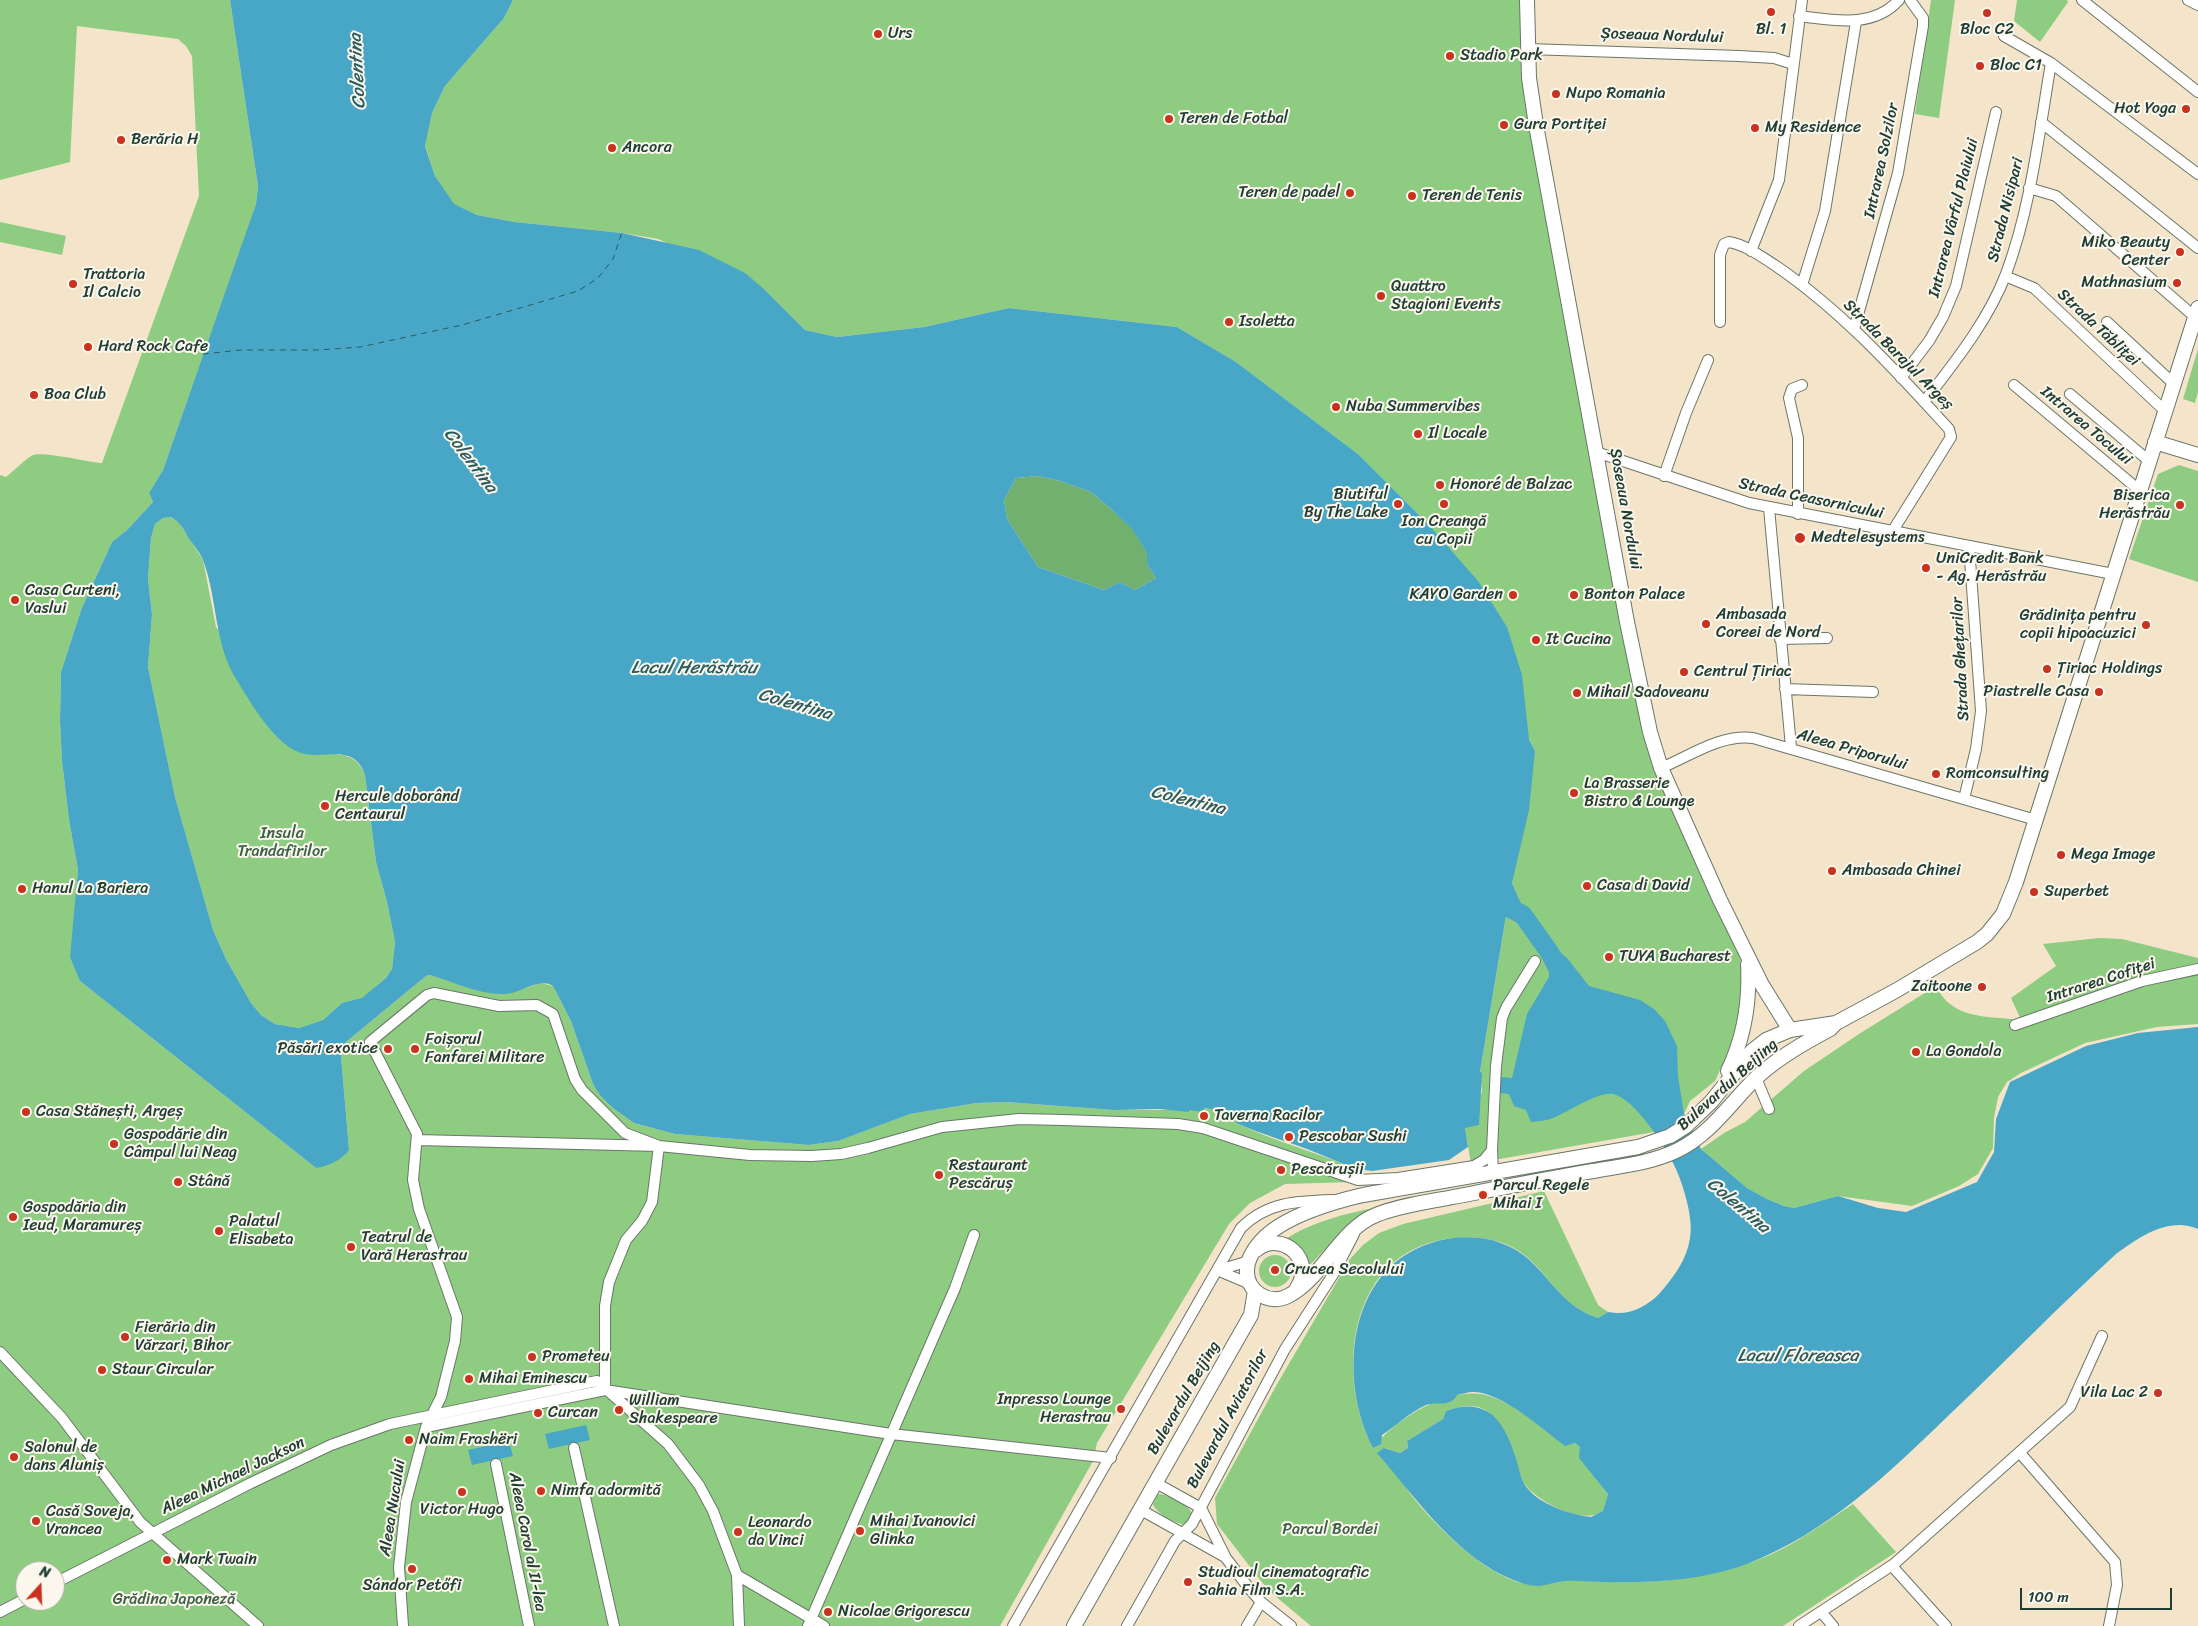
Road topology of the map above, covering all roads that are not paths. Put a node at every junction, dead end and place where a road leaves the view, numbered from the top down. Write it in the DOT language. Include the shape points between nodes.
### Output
graph roads {
  1 [pos="1527,0"];
  2 [pos="1802,0"];
  3 [pos="1899,0"];
  4 [pos="1910,0"];
  5 [pos="2082,0"];
  6 [pos="2188,0"];
  7 [pos="2198,5"];
  8 [pos="1799,16"];
  9 [pos="1856,22"];
  10 [pos="2004,36"];
  11 [pos="1528,49"];
  12 [pos="2051,63"];
  13 [pos="1793,64"];
  14 [pos="2198,92"];
  15 [pos="1996,112"];
  16 [pos="2041,122"];
  17 [pos="2198,174"];
  18 [pos="2029,188"];
  19 [pos="2198,248"];
  20 [pos="1752,251"];
  21 [pos="2005,276"];
  22 [pos="1802,285"];
  23 [pos="2197,312"];
  24 [pos="1720,322"];
  25 [pos="2107,322"];
  26 [pos="1854,330"];
  27 [pos="1708,360"];
  28 [pos="1901,378"];
  29 [pos="1802,384"];
  30 [pos="2174,384"];
  31 [pos="2014,385"];
  32 [pos="2070,394"];
  33 [pos="1924,402"];
  34 [pos="2165,411"];
  35 [pos="2156,438"];
  36 [pos="2198,447"];
  37 [pos="1596,452"];
  38 [pos="2198,455"];
  39 [pos="2149,461"];
  40 [pos="1664,476"];
  41 [pos="2139,490"];
  42 [pos="1769,508"];
  43 [pos="1798,514"];
  44 [pos="1892,532"];
  45 [pos="1969,546"];
  46 [pos="2113,574"];
  47 [pos="1827,638"];
  48 [pos="1780,639"];
  49 [pos="1785,690"];
  50 [pos="1873,692"];
  51 [pos="1790,747"];
  52 [pos="1661,768"];
  53 [pos="1964,799"];
  54 [pos="2036,820"];
  55 [pos="1748,958"];
  56 [pos="1535,961"];
  57 [pos="2198,969"];
  58 [pos="1836,1023"];
  59 [pos="2015,1024"];
  60 [pos="1790,1030"];
  61 [pos="1793,1049"];
  62 [pos="1756,1078"];
  63 [pos="1718,1093"];
  64 [pos="1769,1109"];
  65 [pos="417,1140"];
  66 [pos="659,1146"];
  67 [pos="1492,1150"];
  68 [pos="1493,1171"];
  69 [pos="1343,1200"];
  70 [pos="1358,1227"];
  71 [pos="974,1235"];
  72 [pos="1251,1256"];
  73 [pos="1217,1270"];
  74 [pos="1252,1288"];
  75 [pos="1295,1291"];
  76 [pos="1271,1299"];
  77 [pos="1251,1314"];
  78 [pos="2102,1336"];
  79 [pos="0,1352"];
  80 [pos="605,1390"];
  81 [pos="431,1415"];
  82 [pos="426,1426"];
  83 [pos="891,1434"];
  84 [pos="574,1448"];
  85 [pos="2020,1453"];
  86 [pos="1111,1458"];
  87 [pos="496,1464"];
  88 [pos="1156,1483"];
  89 [pos="1144,1504"];
  90 [pos="1201,1508"];
  91 [pos="152,1533"];
  92 [pos="1184,1533"];
  93 [pos="1226,1558"];
  94 [pos="1892,1566"];
  95 [pos="737,1575"];
  96 [pos="65,1578"];
  97 [pos="1261,1602"];
  98 [pos="15,1604"];
  99 [pos="0,1612"];
  100 [pos="1822,1613"];
  101 [pos="810,1622"];
  102 [pos="258,1626"];
  103 [pos="403,1626"];
  104 [pos="529,1626"];
  105 [pos="614,1626"];
  106 [pos="739,1626"];
  107 [pos="824,1626"];
  108 [pos="1013,1626"];
  109 [pos="1074,1626"];
  110 [pos="1128,1626"];
  111 [pos="1247,1626"];
  112 [pos="1290,1626"];
  113 [pos="1799,1626"];
  114 [pos="1834,1626"];
  115 [pos="1946,1626"];
  116 [pos="2109,1626"];
  1 -- 11 [label="main road, Șoseaua Nordului"];
  2 -- 8 [label="street"];
  3 -- 9 [label="street" via="1885,13"];
  4 -- 26 [label="street, Intrarea Solzilor" via="1923,18 1923,26 1904,145 1891,203"];
  5 -- 14 [label="street"];
  6 -- 7 [label="street"];
  8 -- 9 [label="street"];
  8 -- 13 [label="street"];
  9 -- 22 [label="street" via="1825,211"];
  10 -- 12 [label="street"];
  11 -- 13 [label="street, Șoseaua Nordului" via="1739,56 1774,58"];
  11 -- 37 [label="main road, Șoseaua Nordului" via="1536,125"];
  12 -- 16 [label="street, Strada Nisipari"];
  12 -- 17 [label="street"];
  13 -- 20 [label="street" via="1779,180"];
  15 -- 28 [label="street, Intrarea Vârful Plaiului" via="1956,286 1943,317"];
  16 -- 18 [label="street, Strada Nisipari"];
  16 -- 19 [label="street"];
  18 -- 21 [label="street, Strada Nisipari" via="2019,235"];
  18 -- 23 [label="street" via="2056,196"];
  20 -- 22 [label="street, Strada Barajul Argeș"];
  20 -- 24 [label="street, Strada Barajul Argeș" via="1729,242 1721,249"];
  21 -- 33 [label="street, Strada Nisipari" via="1969,339"];
  21 -- 34 [label="street, Strada Tăbliței" via="2034,288"];
  22 -- 26 [label="street, Strada Barajul Argeș"];
  23 -- 30 [label="main road"];
  25 -- 30 [label="street"];
  26 -- 28 [label="street, Strada Barajul Argeș"];
  27 -- 40 [label="street"];
  28 -- 33 [label="street, Strada Barajul Argeș"];
  29 -- 43 [label="street" via="1792,389 1789,398 1798,438"];
  30 -- 34 [label="main road"];
  31 -- 41 [label="street, Intrarea Tocului"];
  32 -- 39 [label="street"];
  33 -- 44 [label="street, Strada Barajul Argeș" via="1950,429 1951,437"];
  34 -- 35 [label="main road"];
  35 -- 36 [label="main road"];
  35 -- 38 [label="main road"];
  35 -- 39 [label="main road"];
  37 -- 40 [label="street, Strada Ceasornicului"];
  37 -- 52 [label="main road, Șoseaua Nordului" via="1641,693"];
  39 -- 41 [label="main road"];
  40 -- 42 [label="street, Strada Ceasornicului"];
  41 -- 46 [label="main road"];
  42 -- 43 [label="street, Strada Ceasornicului"];
  42 -- 48 [label="street"];
  43 -- 44 [label="street, Strada Ceasornicului"];
  44 -- 45 [label="street, Strada Ceasornicului"];
  45 -- 46 [label="street, Strada Ceasornicului"];
  45 -- 53 [label="street, Strada Ghețarilor" via="1980,711 1976,749"];
  46 -- 54 [label="main road"];
  47 -- 48 [label="street"];
  48 -- 49 [label="street"];
  49 -- 50 [label="street"];
  49 -- 51 [label="street"];
  51 -- 52 [label="street, Aleea Priporului" via="1752,738 1732,738"];
  51 -- 53 [label="street, Aleea Priporului"];
  52 -- 55 [label="main road, Șoseaua Nordului"];
  53 -- 54 [label="street, Aleea Priporului"];
  54 -- 58 [label="main road" via="2009,901 1987,934 1956,956"];
  55 -- 60 [label="main road, Șoseaua Nordului"];
  55 -- 63 [label="main road, Șoseaua Nordului" via="1746,1023"];
  56 -- 67 [label="street" via="1502,1018"];
  57 -- 59 [label="street, Intrarea Cofiței" via="2142,981"];
  58 -- 60 [label="main road, Bulevardul Beijing"];
  58 -- 61 [label="main road, Bulevardul Beijing"];
  60 -- 61 [label="street, Șoseaua Nordului"];
  60 -- 63 [label="main road, Bulevardul Beijing" via="1766,1040 1752,1051"];
  61 -- 62 [label="main road, Bulevardul Beijing"];
  62 -- 64 [label="street"];
  62 -- 70 [label="main road, Bulevardul Beijing" via="1705,1132 1676,1151 1643,1162 1399,1208 1373,1216"];
  63 -- 68 [label="main road, Bulevardul Beijing" via="1692,1120 1670,1136 1638,1147"];
  65 -- 66 [label="street"];
  65 -- 66 [label="street" via="415,1129 370,1042 426,995 434,993 499,1006 531,1004 547,1009 553,1014 575,1079 582,1090 625,1133"];
  65 -- 81 [label="street, Aleea Nucului" via="413,1180 421,1220 457,1317 441,1397"];
  66 -- 67 [label="street" via="750,1155 812,1156 841,1154 977,1122 1019,1119 1178,1124 1216,1131 1358,1180 1398,1178 1474,1166"];
  66 -- 80 [label="street" via="652,1202 623,1245 609,1282 605,1306"];
  67 -- 68 [label="street"];
  68 -- 69 [label="main road, Bulevardul Beijing"];
  69 -- 72 [label="main road, Bulevardul Beijing" via="1278,1226 1260,1242"];
  69 -- 73 [label="street" via="1293,1201 1261,1212 1241,1228"];
  70 -- 75 [label="main road, Bulevardul Beijing"];
  70 -- 90 [label="street, Bulevardul Aviatorilor" via="1334,1273 1285,1349"];
  71 -- 83 [label="street" via="955,1288"];
  72 -- 73 [label="street" via="1237,1266"];
  72 -- 74 [label="main road, Bulevardul Beijing" via="1246,1271"];
  72 -- 75 [label="main road" via="1263,1246 1274,1243 1285,1244 1294,1250 1303,1270"];
  73 -- 74 [label="street"];
  73 -- 86 [label="street"];
  74 -- 76 [label="main road"];
  74 -- 77 [label="main road, Bulevardul Beijing"];
  75 -- 76 [label="main road, Bulevardul Beijing" via="1288,1296"];
  76 -- 77 [label="main road, Bulevardul Beijing"];
  77 -- 88 [label="main road, Bulevardul Beijing"];
  78 -- 85 [label="street" via="2070,1407"];
  79 -- 91 [label="street" via="62,1418 140,1522"];
  80 -- 81 [label="street, Aleea Michael Jackson" via="597,1382"];
  80 -- 82 [label="street"];
  80 -- 83 [label="street"];
  80 -- 95 [label="street" via="618,1397 668,1444 686,1467 713,1512"];
  81 -- 82 [label="street, Aleea Nucului"];
  81 -- 91 [label="street, Aleea Michael Jackson" via="390,1424 331,1446"];
  82 -- 103 [label="street, Aleea Nucului" via="415,1459 401,1536 399,1575"];
  83 -- 86 [label="street"];
  83 -- 101 [label="street"];
  84 -- 105 [label="street"];
  85 -- 94 [label="street"];
  85 -- 116 [label="street" via="2115,1562 2117,1585"];
  86 -- 108 [label="street"];
  87 -- 104 [label="street, Aleea Carol al II-lea"];
  88 -- 89 [label="main road, Bulevardul Beijing"];
  88 -- 90 [label="street"];
  89 -- 92 [label="street"];
  89 -- 109 [label="main road"];
  90 -- 92 [label="street, Bulevardul Aviatorilor"];
  90 -- 93 [label="street"];
  91 -- 96 [label="street, Aleea Michael Jackson"];
  91 -- 102 [label="street"];
  92 -- 93 [label="street"];
  92 -- 110 [label="street, Bulevardul Aviatorilor" via="1175,1541"];
  93 -- 97 [label="street"];
  94 -- 100 [label="street"];
  94 -- 115 [label="street"];
  95 -- 101 [label="street"];
  95 -- 106 [label="street"];
  97 -- 111 [label="street"];
  97 -- 112 [label="street"];
  98 -- 99 [label="street"];
  100 -- 113 [label="street"];
  100 -- 114 [label="street"];
  101 -- 107 [label="street"];
}
